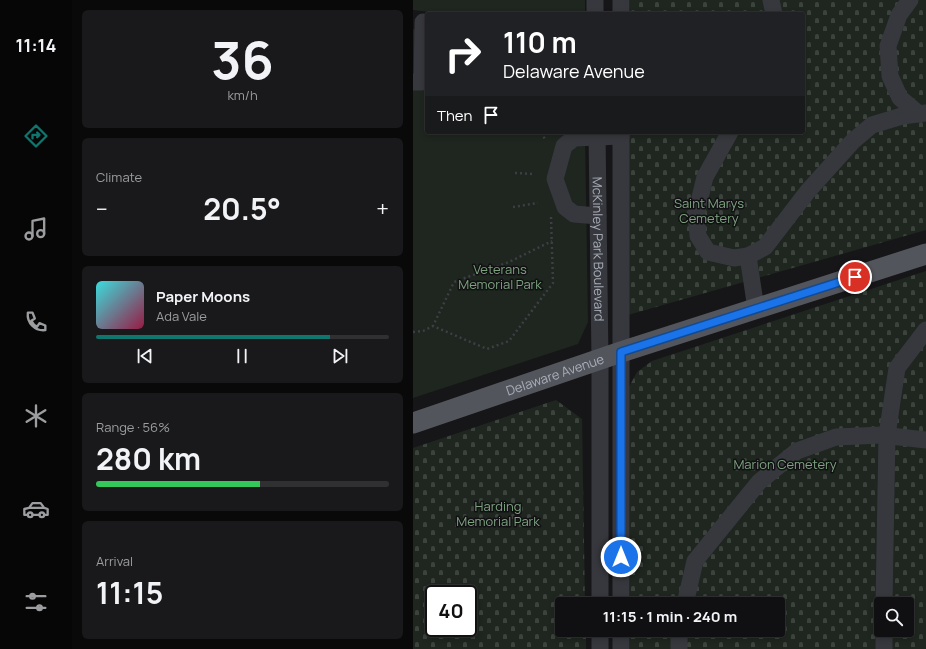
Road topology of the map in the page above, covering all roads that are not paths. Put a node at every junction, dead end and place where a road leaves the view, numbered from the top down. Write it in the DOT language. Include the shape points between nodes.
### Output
graph roads {
  1 [pos="595,0"];
  2 [pos="621,0"];
  3 [pos="771,0"];
  4 [pos="910,0"];
  5 [pos="595,12"];
  6 [pos="621,12"];
  7 [pos="773,12"];
  8 [pos="421,22"];
  9 [pos="413,82"];
  10 [pos="922,113"];
  11 [pos="621,134"];
  12 [pos="729,134"];
  13 [pos="597,135"];
  14 [pos="598,216"];
  15 [pos="926,254"];
  16 [pos="748,256"];
  17 [pos="756,309"];
  18 [pos="926,330"];
  19 [pos="621,352"];
  20 [pos="600,360"];
  21 [pos="413,423"];
  22 [pos="887,435"];
  23 [pos="926,440"];
  24 [pos="600,597"];
  25 [pos="621,597"];
  26 [pos="687,597"];
  27 [pos="884,597"];
  28 [pos="600,637"];
  29 [pos="621,637"];
  30 [pos="679,637"];
  31 [pos="884,637"];
  32 [pos="600,649"];
  33 [pos="621,649"];
  34 [pos="679,649"];
  35 [pos="884,649"];
  1 -- 5 [label="street"];
  2 -- 6 [label="street"];
  3 -- 7 [label="street"];
  4 -- 10 [label="street" via="899,15 889,46 890,76 900,98"];
  8 -- 9 [label="street" via="423,82"];
  10 -- 16 [label="street" via="872,125 853,141 808,191 765,247"];
  11 -- 13 [label="street, McKinley Park Boulevard"];
  11 -- 19 [label="street, McKinley Park Boulevard"];
  12 -- 16 [label="street" via="705,177 696,214 698,236 708,252 734,258"];
  13 -- 14 [label="street, McKinley Park Boulevard"];
  13 -- 14 [label="street" via="574,138 564,146 555,179 565,207 574,214"];
  14 -- 20 [label="street, McKinley Park Boulevard"];
  15 -- 17 [label="main road, Delaware Avenue"];
  16 -- 17 [label="street"];
  17 -- 19 [label="main road, Delaware Avenue"];
  18 -- 22 [label="street" via="897,368"];
  19 -- 20 [label="main road, Delaware Avenue"];
  19 -- 25 [label="street, McKinley Park Boulevard"];
  20 -- 21 [label="main road, Delaware Avenue"];
  20 -- 24 [label="street, McKinley Park Boulevard"];
  22 -- 23 [label="street"];
  22 -- 26 [label="street" via="836,437 797,451 759,482 695,561"];
  22 -- 27 [label="street"];
  28 -- 32 [label="street"];
  29 -- 33 [label="street"];
  30 -- 34 [label="street"];
  31 -- 35 [label="street"];
}
